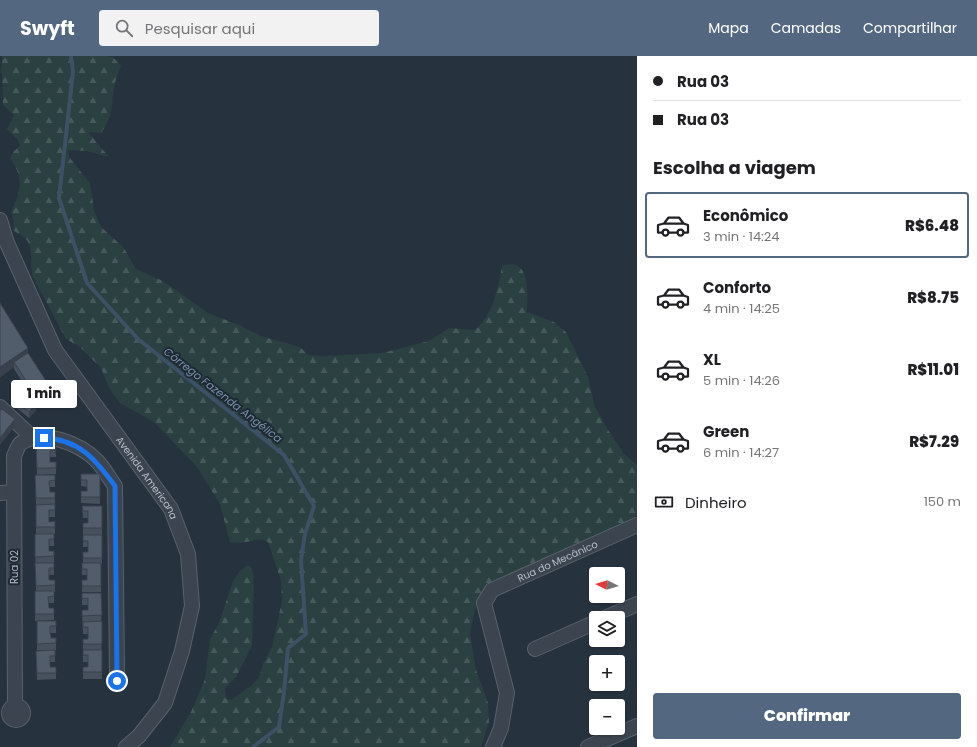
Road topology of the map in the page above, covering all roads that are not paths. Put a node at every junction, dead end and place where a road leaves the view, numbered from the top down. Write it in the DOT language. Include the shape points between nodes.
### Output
graph roads {
  1 [pos="0,220"];
  2 [pos="3,246"];
  3 [pos="0,407"];
  4 [pos="32,437"];
  5 [pos="7,493"];
  6 [pos="637,525"];
  7 [pos="637,604"];
  8 [pos="621,611"];
  9 [pos="589,625"];
  10 [pos="535,649"];
  11 [pos="117,675"];
  12 [pos="15,706"];
  13 [pos="637,726"];
  14 [pos="126,747"];
  15 [pos="493,747"];
  16 [pos="588,747"];
  1 -- 2 [label="street, Avenida Americana"];
  2 -- 14 [label="street, Avenida Americana" via="55,350 171,509 188,554 192,606 182,652 165,703 139,736"];
  3 -- 4 [label="street"];
  4 -- 5 [label="street, Rua 02" via="20,444 14,456"];
  4 -- 11 [label="street" via="56,438 72,444 97,460 115,486"];
  5 -- 12 [label="street, Rua 02"];
  6 -- 15 [label="street, Rua do Mecânico" via="492,590 484,603 507,693 501,728"];
  7 -- 8 [label="street"];
  9 -- 10 [label="street"];
  13 -- 16 [label="street"];
}
